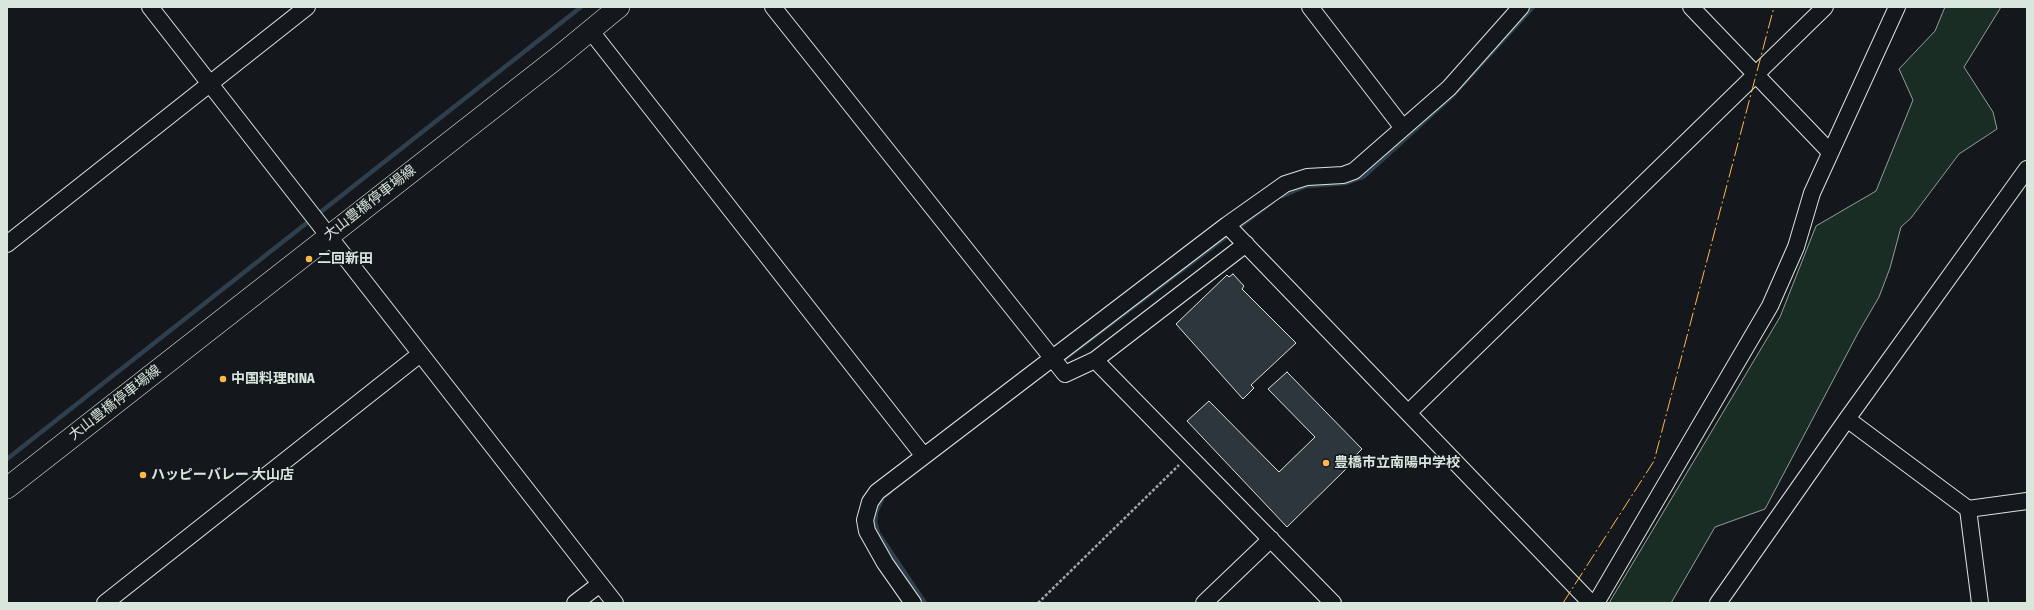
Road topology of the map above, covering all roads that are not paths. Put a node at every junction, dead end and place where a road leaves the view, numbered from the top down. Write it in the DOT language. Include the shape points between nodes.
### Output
graph roads {
  1 [pos="150,7"];
  2 [pos="307,7"];
  3 [pos="619,7"];
  4 [pos="774,7"];
  5 [pos="1310,7"];
  6 [pos="1521,7"];
  7 [pos="1691,7"];
  8 [pos="1825,7"];
  9 [pos="1897,7"];
  10 [pos="590,30"];
  11 [pos="1756,74"];
  12 [pos="210,83"];
  13 [pos="1403,128"];
  14 [pos="1830,152"];
  15 [pos="2027,169"];
  16 [pos="1227,224"];
  17 [pos="328,236"];
  18 [pos="1242,241"];
  19 [pos="7,244"];
  20 [pos="419,355"];
  21 [pos="1052,357"];
  22 [pos="1095,360"];
  23 [pos="1408,413"];
  24 [pos="1847,419"];
  25 [pos="923,456"];
  26 [pos="7,488"];
  27 [pos="2027,501"];
  28 [pos="1968,509"];
  29 [pos="1271,539"];
  30 [pos="600,584"];
  31 [pos="105,603"];
  32 [pos="576,603"];
  33 [pos="615,603"];
  34 [pos="913,603"];
  35 [pos="1204,603"];
  36 [pos="1333,603"];
  37 [pos="1591,603"];
  38 [pos="1596,603"];
  39 [pos="1718,603"];
  40 [pos="1980,603"];
  1 -- 12 [label="street"];
  2 -- 12 [label="street"];
  3 -- 10 [label="main road, 大山豊橋停車場線"];
  4 -- 21 [label="street"];
  5 -- 13 [label="street"];
  6 -- 13 [label="street" via="1449,88"];
  7 -- 11 [label="street"];
  8 -- 11 [label="street"];
  9 -- 14 [label="street"];
  10 -- 17 [label="main road, 大山豊橋停車場線"];
  10 -- 25 [label="street"];
  11 -- 14 [label="street"];
  11 -- 23 [label="street"];
  12 -- 17 [label="street"];
  12 -- 19 [label="street"];
  13 -- 16 [label="street" via="1354,171 1343,175 1307,176 1294,180"];
  14 -- 38 [label="street" via="1812,193 1796,247 1770,306"];
  15 -- 24 [label="street"];
  16 -- 18 [label="street"];
  16 -- 21 [label="street"];
  17 -- 20 [label="street"];
  17 -- 26 [label="main road, 大山豊橋停車場線"];
  18 -- 22 [label="street"];
  18 -- 23 [label="street"];
  20 -- 30 [label="street"];
  20 -- 31 [label="street"];
  21 -- 22 [label="street" via="1064,374"];
  21 -- 25 [label="street"];
  22 -- 29 [label="street"];
  23 -- 37 [label="street"];
  24 -- 28 [label="street"];
  24 -- 39 [label="street"];
  25 -- 34 [label="street" via="877,492 870,502 866,520 871,541"];
  27 -- 28 [label="street"];
  28 -- 40 [label="street"];
  29 -- 35 [label="street"];
  29 -- 36 [label="street"];
  30 -- 32 [label="street"];
  30 -- 33 [label="street"];
}
